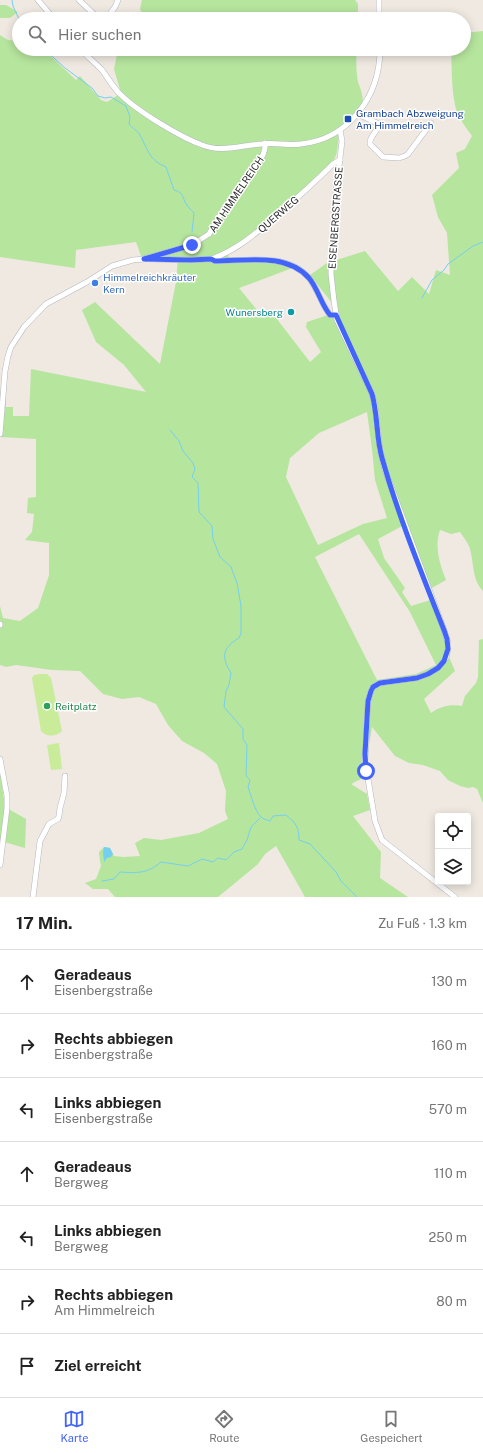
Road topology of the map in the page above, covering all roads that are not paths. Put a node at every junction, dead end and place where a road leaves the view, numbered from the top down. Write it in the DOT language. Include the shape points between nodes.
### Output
graph roads {
  1 [pos="38,0"];
  2 [pos="79,0"];
  3 [pos="118,0"];
  4 [pos="379,0"];
  5 [pos="48,12"];
  6 [pos="92,12"];
  7 [pos="111,12"];
  8 [pos="379,12"];
  9 [pos="87,56"];
  10 [pos="380,56"];
  11 [pos="358,114"];
  12 [pos="431,123"];
  13 [pos="340,130"];
  14 [pos="265,143"];
  15 [pos="340,160"];
  16 [pos="144,259"];
  17 [pos="211,259"];
  18 [pos="336,315"];
  19 [pos="3,370"];
  20 [pos="0,434"];
  21 [pos="0,760"];
  22 [pos="65,776"];
  23 [pos="0,865"];
  24 [pos="33,897"];
  25 [pos="455,897"];
  1 -- 5 [label="street"];
  2 -- 6 [label="street"];
  3 -- 7 [label="street"];
  4 -- 8 [label="street"];
  9 -- 14 [label="street" via="132,104 195,142 218,150"];
  10 -- 11 [label="street" via="377,78"];
  11 -- 12 [label="street" via="378,124 370,138 370,144 379,155 386,158 399,158 408,154"];
  11 -- 13 [label="street"];
  13 -- 14 [label="street" via="314,142"];
  13 -- 15 [label="street, EISENBERGSTRASSE"];
  14 -- 16 [label="street, AM HIMMELREICH" via="263,155 209,234 192,245"];
  15 -- 17 [label="street, QUERWEG" via="242,244"];
  15 -- 18 [label="street, EISENBERGSTRASSE" via="331,274"];
  16 -- 17 [label="street"];
  16 -- 19 [label="street, AM HIMMELREICH" via="112,266 46,304 24,327 11,347"];
  17 -- 18 [label="street" via="274,261 295,267 309,278 330,315"];
  18 -- 25 [label="street, EISENBERGSTRASSE" via="372,394 384,464 448,646 444,661 428,674 412,679 384,682 373,687 368,701 365,761 375,821 382,840"];
  19 -- 20 [label="street, AM HIMMELREICH"];
  21 -- 23 [label="street" via="7,808"];
  22 -- 24 [label="street" via="58,819 49,824 40,841"];
}
